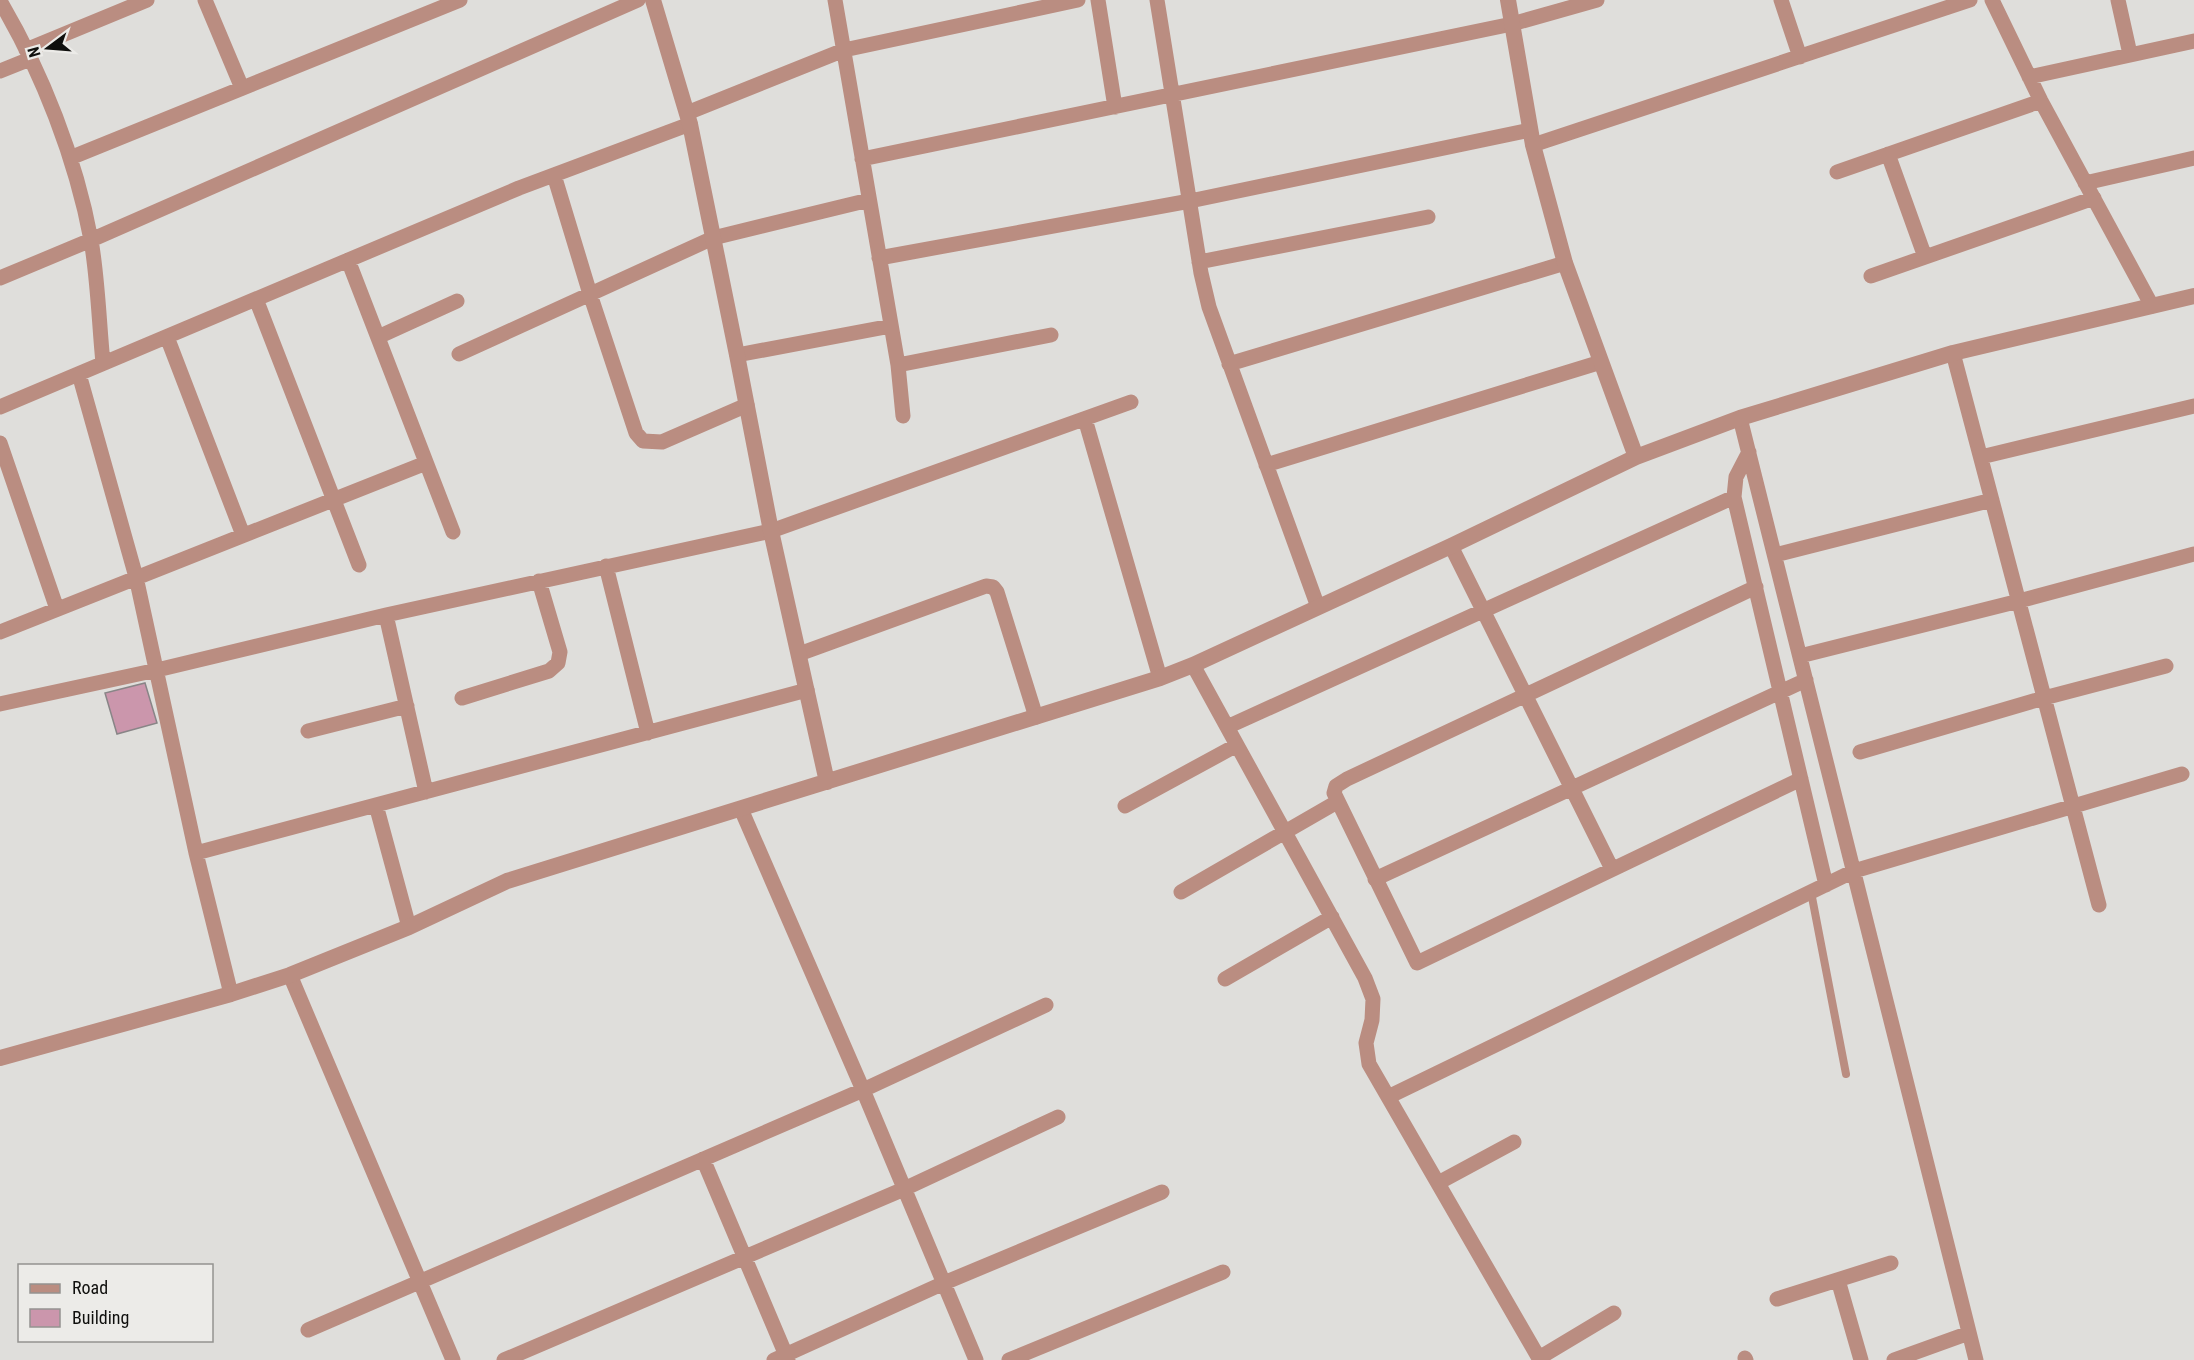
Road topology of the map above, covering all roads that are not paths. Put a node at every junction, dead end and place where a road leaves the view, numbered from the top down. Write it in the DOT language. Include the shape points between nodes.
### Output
graph roads {
  1 [pos="147,0"];
  2 [pos="205,0"];
  3 [pos="460,0"];
  4 [pos="638,0"];
  5 [pos="653,0"];
  6 [pos="835,0"];
  7 [pos="1078,0"];
  8 [pos="1098,0"];
  9 [pos="1157,0"];
  10 [pos="1508,0"];
  11 [pos="1596,0"];
  12 [pos="1781,0"];
  13 [pos="1970,0"];
  14 [pos="1992,0"];
  15 [pos="2118,0"];
  16 [pos="0,1"];
  17 [pos="1512,24"];
  18 [pos="2194,41"];
  19 [pos="844,50"];
  20 [pos="28,54"];
  21 [pos="2130,54"];
  22 [pos="1800,57"];
  23 [pos="0,71"];
  24 [pos="2029,77"];
  25 [pos="242,88"];
  26 [pos="1173,95"];
  27 [pos="2041,101"];
  28 [pos="1115,107"];
  29 [pos="688,118"];
  30 [pos="1532,138"];
  31 [pos="1888,154"];
  32 [pos="70,158"];
  33 [pos="2194,158"];
  34 [pos="862,159"];
  35 [pos="1837,172"];
  36 [pos="554,175"];
  37 [pos="2085,183"];
  38 [pos="2094,198"];
  39 [pos="869,200"];
  40 [pos="1190,201"];
  41 [pos="1428,217"];
  42 [pos="713,238"];
  43 [pos="91,240"];
  44 [pos="1925,257"];
  45 [pos="879,258"];
  46 [pos="348,260"];
  47 [pos="1199,262"];
  48 [pos="1565,262"];
  49 [pos="1871,276"];
  50 [pos="0,278"];
  51 [pos="590,294"];
  52 [pos="2194,296"];
  53 [pos="256,299"];
  54 [pos="457,301"];
  55 [pos="2152,306"];
  56 [pos="891,326"];
  57 [pos="1051,335"];
  58 [pos="167,337"];
  59 [pos="378,337"];
  60 [pos="1953,353"];
  61 [pos="459,354"];
  62 [pos="737,355"];
  63 [pos="1601,362"];
  64 [pos="103,363"];
  65 [pos="1229,364"];
  66 [pos="898,365"];
  67 [pos="79,374"];
  68 [pos="1131,402"];
  69 [pos="747,405"];
  70 [pos="2194,406"];
  71 [pos="0,407"];
  72 [pos="903,416"];
  73 [pos="1740,418"];
  74 [pos="1085,419"];
  75 [pos="0,443"];
  76 [pos="1749,452"];
  77 [pos="1636,457"];
  78 [pos="1981,457"];
  79 [pos="426,463"];
  80 [pos="1266,465"];
  81 [pos="1734,497"];
  82 [pos="334,499"];
  83 [pos="1992,500"];
  84 [pos="771,531"];
  85 [pos="453,532"];
  86 [pos="243,535"];
  87 [pos="1451,546"];
  88 [pos="2194,554"];
  89 [pos="1775,555"];
  90 [pos="360,565"];
  91 [pos="606,566"];
  92 [pos="136,577"];
  93 [pos="539,581"];
  94 [pos="1756,587"];
  95 [pos="2019,601"];
  96 [pos="1318,607"];
  97 [pos="57,609"];
  98 [pos="1484,610"];
  99 [pos="386,615"];
  100 [pos="0,632"];
  101 [pos="799,654"];
  102 [pos="1800,656"];
  103 [pos="1192,665"];
  104 [pos="2166,666"];
  105 [pos="157,670"];
  106 [pos="1160,678"];
  107 [pos="1806,680"];
  108 [pos="807,690"];
  109 [pos="1781,691"];
  110 [pos="1526,694"];
  111 [pos="462,698"];
  112 [pos="2044,698"];
  113 [pos="0,704"];
  114 [pos="407,706"];
  115 [pos="1036,717"];
  116 [pos="1227,727"];
  117 [pos="308,731"];
  118 [pos="648,733"];
  119 [pos="1237,745"];
  120 [pos="1860,752"];
  121 [pos="2182,774"];
  122 [pos="1801,779"];
  123 [pos="827,782"];
  124 [pos="1572,788"];
  125 [pos="426,792"];
  126 [pos="1337,802"];
  127 [pos="376,805"];
  128 [pos="1125,806"];
  129 [pos="2073,806"];
  130 [pos="741,809"];
  131 [pos="1285,832"];
  132 [pos="196,853"];
  133 [pos="1612,869"];
  134 [pos="1854,871"];
  135 [pos="1375,879"];
  136 [pos="1826,885"];
  137 [pos="1181,892"];
  138 [pos="1811,892"];
  139 [pos="2099,905"];
  140 [pos="1332,917"];
  141 [pos="409,927"];
  142 [pos="290,975"];
  143 [pos="1225,980"];
  144 [pos="231,994"];
  145 [pos="1046,1005"];
  146 [pos="0,1058"];
  147 [pos="1846,1074"];
  148 [pos="863,1090"];
  149 [pos="1389,1097"];
  150 [pos="1058,1117"];
  151 [pos="1514,1142"];
  152 [pos="703,1159"];
  153 [pos="1438,1184"];
  154 [pos="904,1189"];
  155 [pos="1162,1192"];
  156 [pos="744,1257"];
  157 [pos="1891,1263"];
  158 [pos="1222,1272"];
  159 [pos="1838,1280"];
  160 [pos="420,1282"];
  161 [pos="944,1282"];
  162 [pos="1777,1299"];
  163 [pos="1614,1313"];
  164 [pos="308,1330"];
  165 [pos="1970,1333"];
  166 [pos="783,1358"];
  167 [pos="1540,1359"];
  168 [pos="453,1360"];
  169 [pos="504,1360"];
  170 [pos="976,1360"];
  171 [pos="1009,1360"];
  172 [pos="1861,1360"];
  173 [pos="1894,1360"];
  174 [pos="1976,1360"];
  1 -- 20 [label="street"];
  2 -- 25 [label="street"];
  3 -- 25 [label="street"];
  4 -- 43 [label="street"];
  5 -- 29 [label="street"];
  6 -- 19 [label="street"];
  7 -- 19 [label="street"];
  8 -- 28 [label="street"];
  9 -- 26 [label="street"];
  10 -- 17 [label="street"];
  11 -- 17 [label="street"];
  12 -- 22 [label="street"];
  13 -- 22 [label="street"];
  14 -- 24 [label="street"];
  15 -- 21 [label="street"];
  16 -- 20 [label="street"];
  17 -- 26 [label="street"];
  17 -- 30 [label="street"];
  18 -- 21 [label="street"];
  19 -- 29 [label="street"];
  19 -- 34 [label="street"];
  20 -- 23 [label="street"];
  20 -- 32 [label="street"];
  21 -- 24 [label="street"];
  22 -- 30 [label="street" via="1699,91"];
  24 -- 27 [label="street"];
  25 -- 32 [label="street"];
  26 -- 28 [label="street"];
  26 -- 40 [label="street"];
  27 -- 31 [label="street"];
  27 -- 37 [label="street"];
  28 -- 34 [label="street"];
  29 -- 36 [label="street"];
  29 -- 42 [label="street"];
  30 -- 40 [label="street"];
  30 -- 48 [label="street"];
  31 -- 35 [label="street"];
  31 -- 44 [label="street"];
  32 -- 43 [label="street"];
  33 -- 37 [label="street"];
  34 -- 39 [label="street"];
  36 -- 46 [label="street"];
  36 -- 51 [label="street"];
  37 -- 38 [label="street"];
  38 -- 44 [label="street"];
  38 -- 55 [label="street"];
  39 -- 42 [label="street"];
  39 -- 45 [label="street"];
  40 -- 45 [label="street"];
  40 -- 47 [label="street"];
  41 -- 47 [label="street"];
  42 -- 51 [label="street"];
  42 -- 62 [label="street"];
  43 -- 50 [label="street"];
  43 -- 64 [label="street"];
  44 -- 49 [label="street"];
  45 -- 56 [label="street"];
  46 -- 53 [label="street"];
  46 -- 59 [label="street"];
  47 -- 65 [label="street" via="1209,307"];
  48 -- 63 [label="street"];
  48 -- 65 [label="street"];
  51 -- 61 [label="street"];
  51 -- 69 [label="street" via="636,433 643,441 662,442"];
  52 -- 55 [label="street"];
  53 -- 58 [label="street"];
  53 -- 82 [label="street"];
  54 -- 59 [label="street"];
  55 -- 60 [label="street"];
  56 -- 62 [label="street"];
  56 -- 66 [label="street"];
  57 -- 66 [label="street"];
  58 -- 64 [label="street"];
  58 -- 86 [label="street"];
  59 -- 79 [label="street"];
  60 -- 73 [label="street"];
  60 -- 78 [label="street"];
  62 -- 69 [label="street"];
  63 -- 77 [label="street"];
  63 -- 80 [label="street"];
  64 -- 67 [label="street"];
  65 -- 80 [label="street"];
  66 -- 72 [label="street"];
  67 -- 71 [label="street"];
  67 -- 92 [label="street"];
  68 -- 74 [label="street"];
  69 -- 84 [label="street"];
  70 -- 78 [label="street"];
  73 -- 76 [label="street"];
  73 -- 77 [label="street"];
  74 -- 84 [label="street"];
  74 -- 106 [label="street"];
  75 -- 97 [label="street"];
  76 -- 81 [label="street" via="1736,477"];
  76 -- 89 [label="street"];
  77 -- 87 [label="street"];
  78 -- 83 [label="street"];
  79 -- 82 [label="street"];
  79 -- 85 [label="street"];
  80 -- 96 [label="street"];
  81 -- 94 [label="street"];
  81 -- 98 [label="street"];
  82 -- 86 [label="street"];
  82 -- 90 [label="street"];
  83 -- 89 [label="street"];
  83 -- 95 [label="street"];
  84 -- 91 [label="street"];
  84 -- 101 [label="street"];
  86 -- 92 [label="street"];
  87 -- 96 [label="street"];
  87 -- 98 [label="street"];
  88 -- 95 [label="street"];
  89 -- 102 [label="street"];
  91 -- 93 [label="street"];
  91 -- 118 [label="street"];
  92 -- 97 [label="street"];
  92 -- 105 [label="street"];
  93 -- 99 [label="street"];
  93 -- 111 [label="street" via="560,651 558,663 549,671"];
  94 -- 109 [label="street"];
  94 -- 110 [label="street"];
  95 -- 102 [label="street"];
  95 -- 112 [label="street"];
  96 -- 103 [label="street"];
  97 -- 100 [label="street"];
  98 -- 110 [label="street"];
  98 -- 116 [label="street"];
  99 -- 105 [label="street"];
  99 -- 114 [label="street"];
  101 -- 108 [label="street"];
  101 -- 115 [label="street" via="986,586 993,587"];
  102 -- 107 [label="street"];
  103 -- 106 [label="street"];
  103 -- 116 [label="street"];
  104 -- 112 [label="street"];
  105 -- 113 [label="street"];
  105 -- 132 [label="street"];
  106 -- 115 [label="street"];
  107 -- 109 [label="street"];
  107 -- 134 [label="street"];
  108 -- 118 [label="street"];
  108 -- 123 [label="street"];
  109 -- 122 [label="street"];
  109 -- 124 [label="street"];
  110 -- 124 [label="street"];
  110 -- 126 [label="street" via="1347,779 1336,786"];
  112 -- 120 [label="street"];
  112 -- 129 [label="street"];
  114 -- 117 [label="street"];
  114 -- 125 [label="street"];
  115 -- 123 [label="street"];
  116 -- 119 [label="street"];
  118 -- 125 [label="street"];
  119 -- 128 [label="street"];
  119 -- 131 [label="street"];
  121 -- 129 [label="street"];
  122 -- 133 [label="street"];
  122 -- 136 [label="street"];
  123 -- 130 [label="street"];
  124 -- 133 [label="street"];
  124 -- 135 [label="street"];
  125 -- 127 [label="street"];
  126 -- 131 [label="street"];
  126 -- 135 [label="street"];
  127 -- 132 [label="street"];
  127 -- 141 [label="street"];
  129 -- 134 [label="street"];
  129 -- 139 [label="street"];
  130 -- 141 [label="street" via="507,881"];
  130 -- 148 [label="street"];
  131 -- 137 [label="street"];
  131 -- 140 [label="street"];
  132 -- 144 [label="street"];
  133 -- 135 [label="street" via="1417,963"];
  134 -- 136 [label="street"];
  134 -- 165 [label="street"];
  136 -- 138 [label="street"];
  138 -- 147 [label="lane"];
  138 -- 149 [label="street"];
  140 -- 143 [label="street"];
  140 -- 149 [label="street" via="1373,999 1366,1043 1369,1064"];
  141 -- 142 [label="street"];
  142 -- 144 [label="street"];
  142 -- 160 [label="street"];
  144 -- 146 [label="street"];
  145 -- 148 [label="street"];
  148 -- 152 [label="street"];
  148 -- 154 [label="street"];
  149 -- 153 [label="street"];
  150 -- 154 [label="street"];
  151 -- 153 [label="street"];
  152 -- 156 [label="street"];
  152 -- 160 [label="street"];
  153 -- 167 [label="street"];
  154 -- 156 [label="street"];
  154 -- 161 [label="street"];
  155 -- 161 [label="street"];
  156 -- 166 [label="street"];
  156 -- 169 [label="street"];
  157 -- 159 [label="street"];
  158 -- 171 [label="street"];
  159 -- 162 [label="street"];
  159 -- 172 [label="street"];
  160 -- 164 [label="street"];
  160 -- 168 [label="street"];
  161 -- 166 [label="street"];
  161 -- 170 [label="street"];
  163 -- 167 [label="street"];
  165 -- 173 [label="street"];
  165 -- 174 [label="street"];
}
